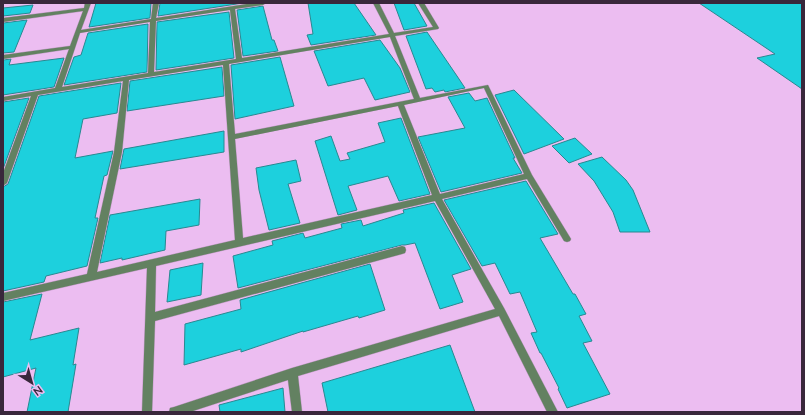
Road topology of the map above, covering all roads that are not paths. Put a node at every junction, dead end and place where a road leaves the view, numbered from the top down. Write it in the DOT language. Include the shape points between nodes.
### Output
graph roads {
  1 [pos="156,3"];
  2 [pos="263,3"];
  3 [pos="376,3"];
  4 [pos="421,3"];
  5 [pos="87,6"];
  6 [pos="232,8"];
  7 [pos="3,20"];
  8 [pos="153,20"];
  9 [pos="78,32"];
  10 [pos="392,35"];
  11 [pos="73,47"];
  12 [pos="3,57"];
  13 [pos="239,61"];
  14 [pos="226,63"];
  15 [pos="151,75"];
  16 [pos="126,79"];
  17 [pos="58,90"];
  18 [pos="35,94"];
  19 [pos="3,99"];
  20 [pos="418,100"];
  21 [pos="400,103"];
  22 [pos="232,137"];
  23 [pos="529,176"];
  24 [pos="3,183"];
  25 [pos="437,197"];
  26 [pos="567,239"];
  27 [pos="239,243"];
  28 [pos="402,250"];
  29 [pos="152,263"];
  30 [pos="91,277"];
  31 [pos="3,297"];
  32 [pos="501,311"];
  33 [pos="150,318"];
  34 [pos="292,373"];
  35 [pos="147,412"];
  36 [pos="174,412"];
  37 [pos="298,412"];
  38 [pos="553,412"];
  1 -- 8 [label="street"];
  2 -- 6 [label="street"];
  3 -- 10 [label="street"];
  4 -- 10 [label="street" via="436,28"];
  5 -- 7 [label="street"];
  5 -- 9 [label="street"];
  6 -- 8 [label="street"];
  6 -- 13 [label="street"];
  8 -- 9 [label="street"];
  8 -- 15 [label="street"];
  9 -- 11 [label="street"];
  10 -- 13 [label="street"];
  10 -- 20 [label="street"];
  11 -- 12 [label="street"];
  11 -- 17 [label="street"];
  13 -- 14 [label="street"];
  14 -- 15 [label="street"];
  14 -- 22 [label="street"];
  15 -- 16 [label="street"];
  16 -- 17 [label="street"];
  16 -- 30 [label="street" via="118,152"];
  17 -- 18 [label="street"];
  18 -- 19 [label="street"];
  18 -- 24 [label="street"];
  20 -- 21 [label="street"];
  20 -- 23 [label="street" via="486,86"];
  21 -- 22 [label="street"];
  21 -- 25 [label="street"];
  22 -- 27 [label="street"];
  23 -- 25 [label="street"];
  23 -- 26 [label="street"];
  25 -- 27 [label="street"];
  25 -- 32 [label="street"];
  27 -- 29 [label="street"];
  28 -- 33 [label="street"];
  29 -- 30 [label="street"];
  29 -- 33 [label="street"];
  30 -- 31 [label="street"];
  32 -- 34 [label="street"];
  32 -- 38 [label="street"];
  33 -- 35 [label="street"];
  34 -- 36 [label="street"];
  34 -- 37 [label="street"];
}
